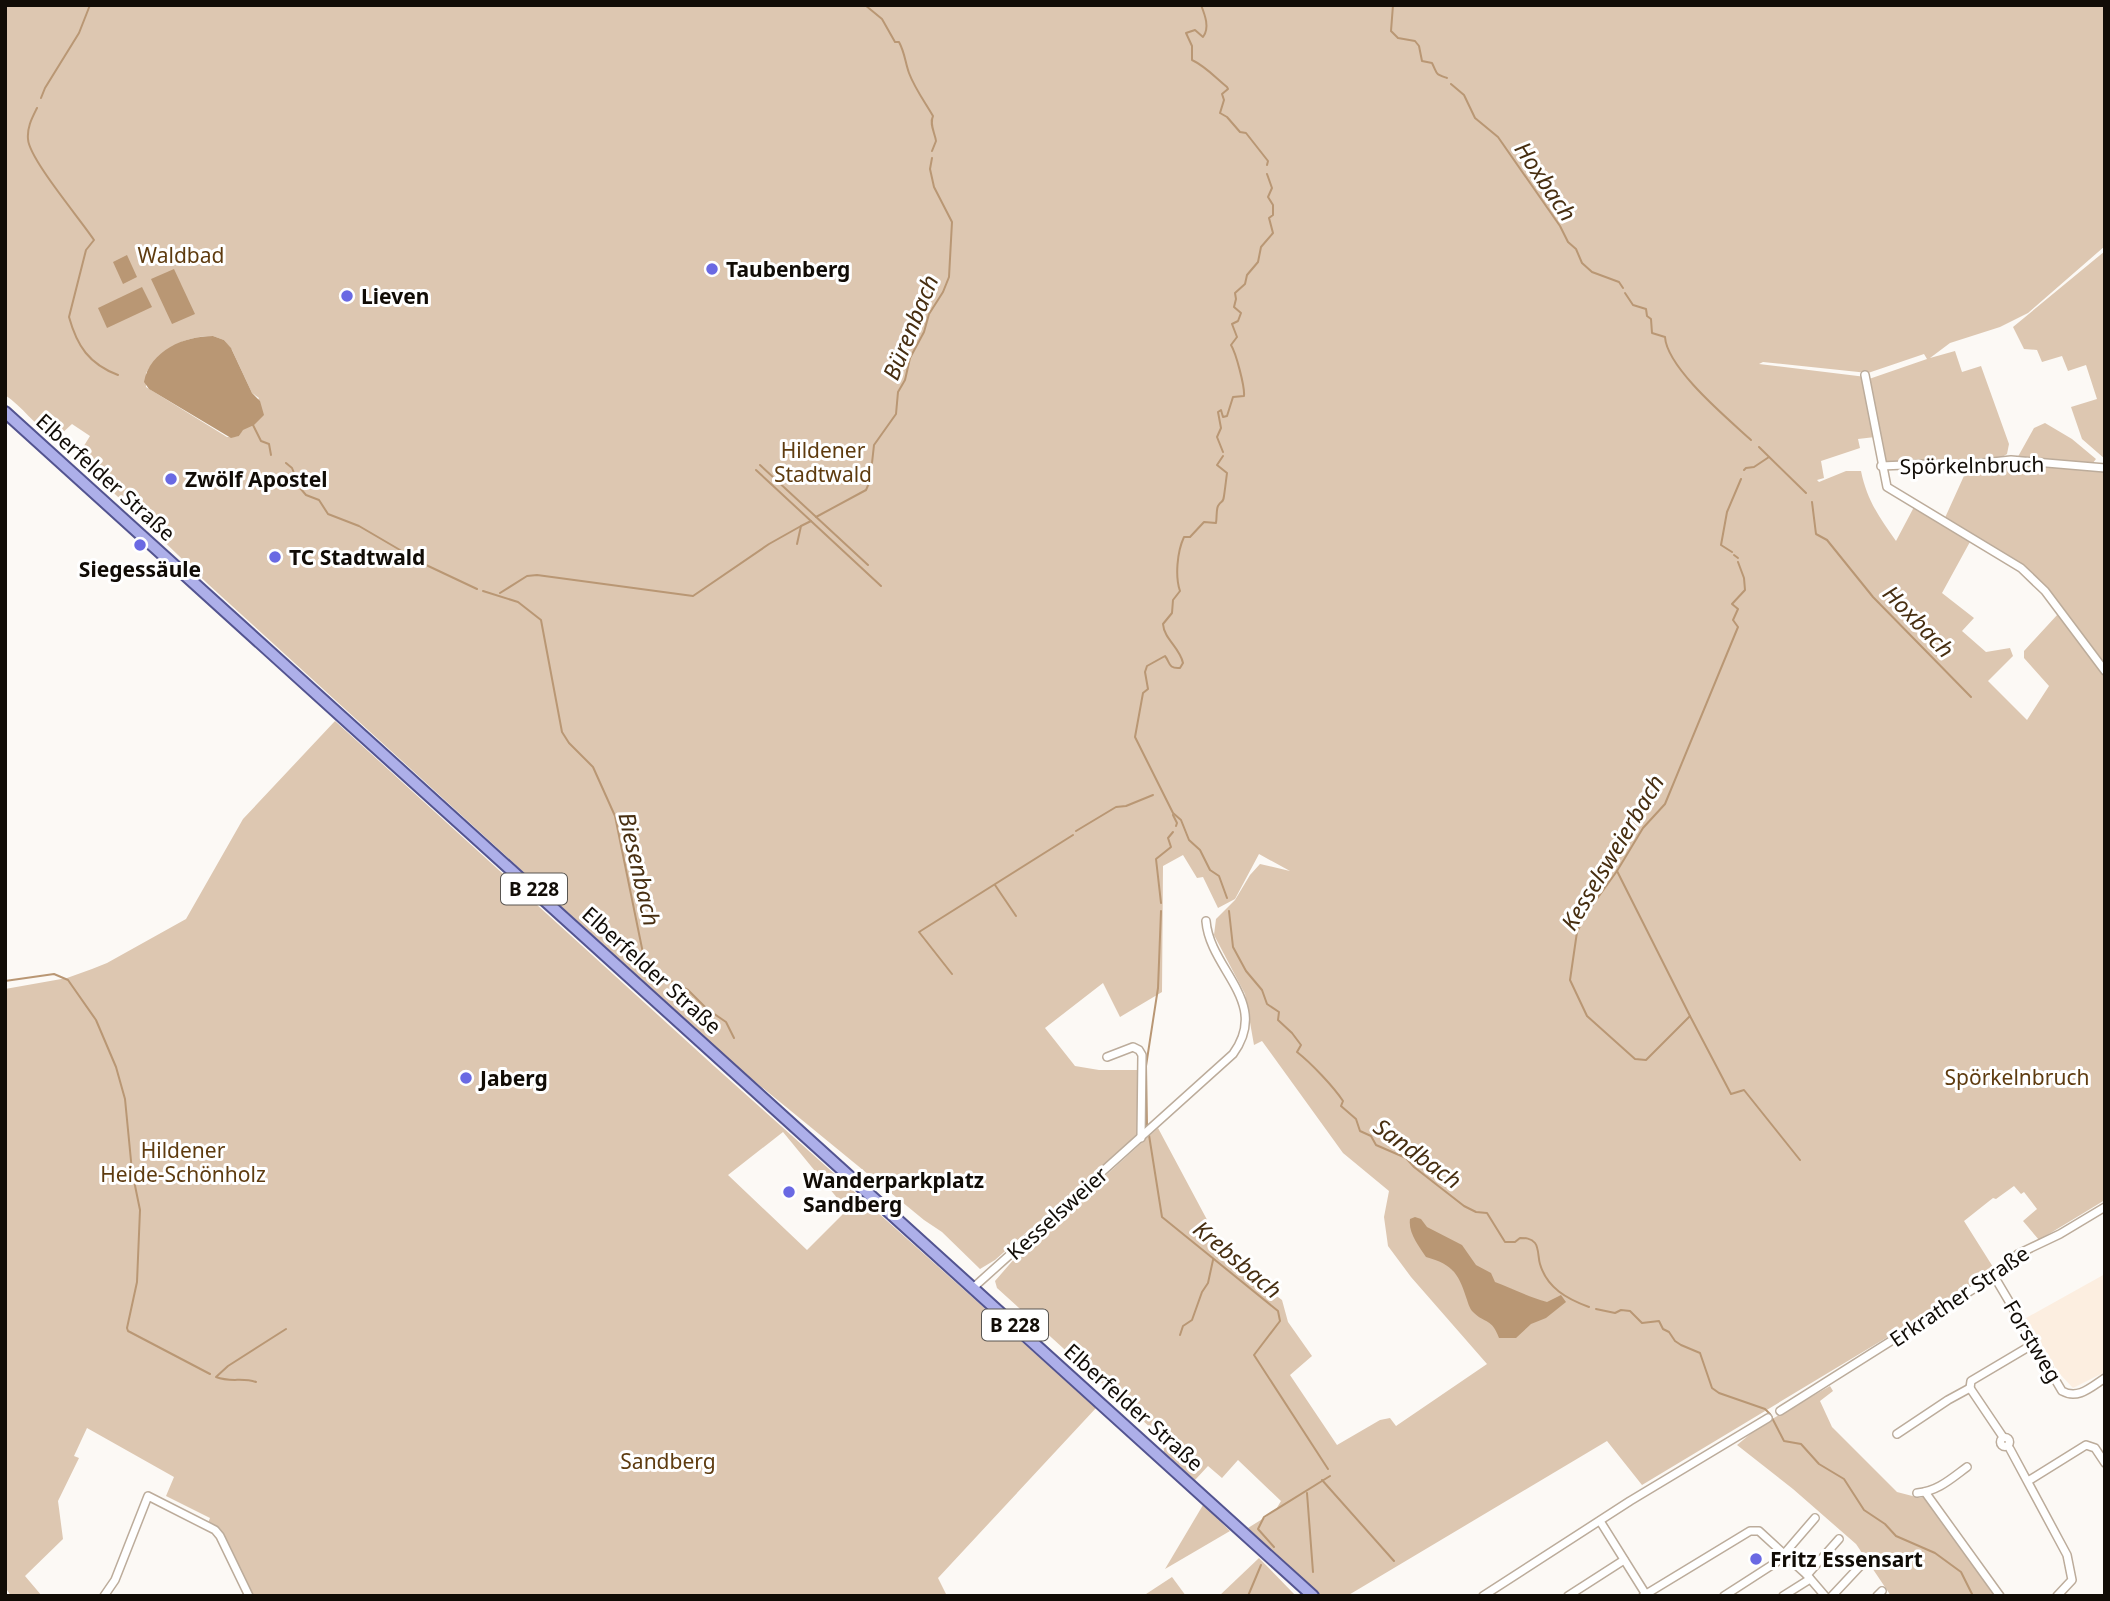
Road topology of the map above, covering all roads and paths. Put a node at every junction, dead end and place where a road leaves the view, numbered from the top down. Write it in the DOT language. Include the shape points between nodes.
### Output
graph roads {
  1 [pos="1865,375"];
  2 [pos="5,412"];
  3 [pos="1881,466"];
  4 [pos="2105,468"];
  5 [pos="2105,671"];
  6 [pos="1206,921"];
  7 [pos="1107,1057"];
  8 [pos="1141,1138"];
  9 [pos="2105,1207"];
  10 [pos="1994,1276"];
  11 [pos="974,1287"];
  12 [pos="2035,1343"];
  13 [pos="2105,1378"];
  14 [pos="1969,1388"];
  15 [pos="1780,1411"];
  16 [pos="1768,1418"];
  17 [pos="1896,1434"];
  18 [pos="2003,1437"];
  19 [pos="2010,1449"];
  20 [pos="2105,1463"];
  21 [pos="1967,1467"];
  22 [pos="2028,1481"];
  23 [pos="1815,1518"];
  24 [pos="1600,1521"];
  25 [pos="1839,1539"];
  26 [pos="1785,1555"];
  27 [pos="1624,1560"];
  28 [pos="1862,1564"];
  29 [pos="1809,1577"];
  30 [pos="1644,1594"];
  31 [pos="104,1596"];
  32 [pos="249,1596"];
  33 [pos="1313,1596"];
  34 [pos="1483,1596"];
  35 [pos="1568,1596"];
  36 [pos="1724,1596"];
  37 [pos="1783,1596"];
  38 [pos="1825,1596"];
  39 [pos="1832,1596"];
  40 [pos="2000,1596"];
  41 [pos="2057,1596"];
  1 -- 3 [label="street, Spörkelnbruch"];
  2 -- 11 [label="main road, Elberfelder Straße / B 228"];
  3 -- 4 [label="street, Spörkelnbruch" via="2011,460"];
  3 -- 5 [label="street, Spörkelnbruch" via="1886,487 2021,568"];
  6 -- 8 [label="street, Kesselsweier" via="1211,943 1245,1004 1244,1032 1233,1054"];
  7 -- 8 [label="street" via="1133,1047 1142,1055"];
  8 -- 11 [label="street, Kesselsweier"];
  9 -- 10 [label="street, Erkrather Straße" via="2018,1254"];
  10 -- 12 [label="street, Forstweg"];
  10 -- 15 [label="street, Erkrather Straße"];
  11 -- 33 [label="main road, Elberfelder Straße / B 228"];
  12 -- 13 [label="street, Forstweg" via="2062,1391 2078,1394"];
  12 -- 14 [label="street" via="1971,1381"];
  14 -- 17 [label="street"];
  14 -- 18 [label="street"];
  16 -- 24 [label="street"];
  19 -- 22 [label="street"];
  20 -- 22 [label="street" via="2095,1448 2086,1445"];
  21 -- 40 [label="street" via="1921,1493"];
  22 -- 41 [label="street" via="2067,1555 2072,1580"];
  23 -- 26 [label="street"];
  24 -- 27 [label="street"];
  24 -- 34 [label="street"];
  25 -- 29 [label="street"];
  26 -- 29 [label="street"];
  26 -- 30 [label="street" via="1759,1531 1750,1531"];
  26 -- 36 [label="street"];
  27 -- 30 [label="street"];
  27 -- 35 [label="street"];
  28 -- 39 [label="street"];
  29 -- 37 [label="street"];
  29 -- 38 [label="street"];
  31 -- 32 [label="street" via="115,1580 148,1496 215,1530"];
}
